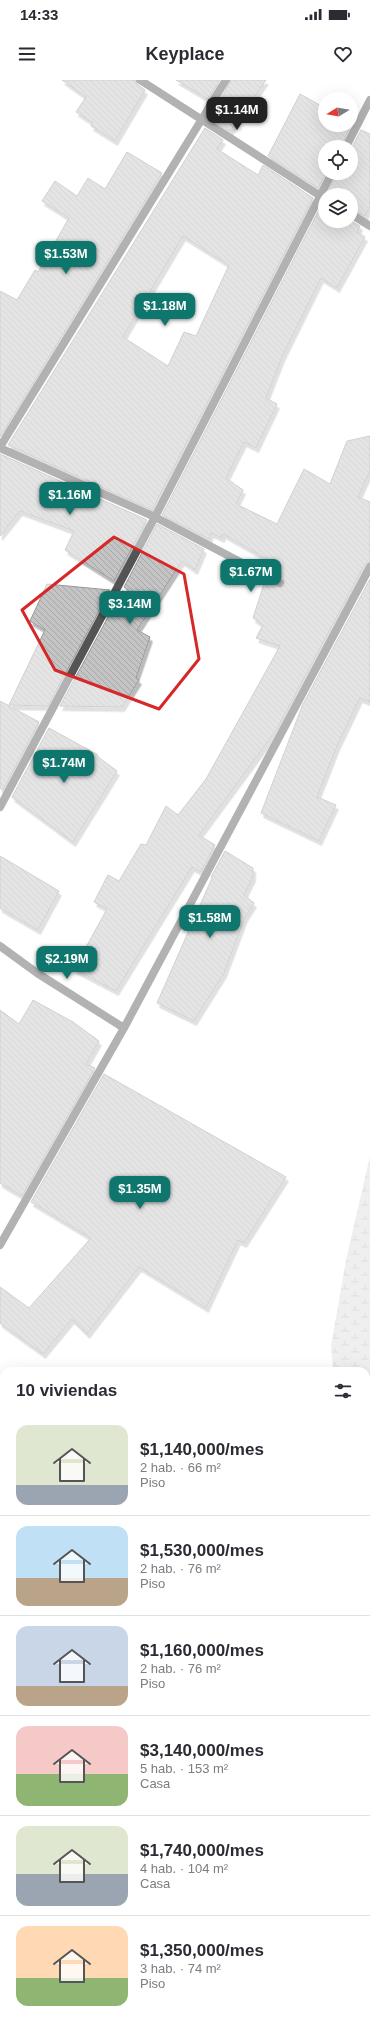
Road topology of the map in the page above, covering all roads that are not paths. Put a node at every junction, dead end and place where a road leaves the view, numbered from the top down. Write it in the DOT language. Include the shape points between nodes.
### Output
graph roads {
  1 [pos="140,80"];
  2 [pos="226,80"];
  3 [pos="370,100"];
  4 [pos="201,120"];
  5 [pos="350,140"];
  6 [pos="318,194"];
  7 [pos="318,205"];
  8 [pos="358,218"];
  9 [pos="370,226"];
  10 [pos="0,448"];
  11 [pos="155,517"];
  12 [pos="370,567"];
  13 [pos="280,583"];
  14 [pos="0,807"];
  15 [pos="0,946"];
  16 [pos="124,1028"];
  17 [pos="0,1245"];
  1 -- 4 [label="street"];
  2 -- 4 [label="street"];
  3 -- 5 [label="street"];
  4 -- 6 [label="street"];
  4 -- 10 [label="street"];
  7 -- 11 [label="street"];
  8 -- 9 [label="street"];
  10 -- 11 [label="street"];
  11 -- 13 [label="street"];
  11 -- 14 [label="street"];
  12 -- 16 [label="street"];
  15 -- 16 [label="street" via="37,973"];
  16 -- 17 [label="street"];
}
